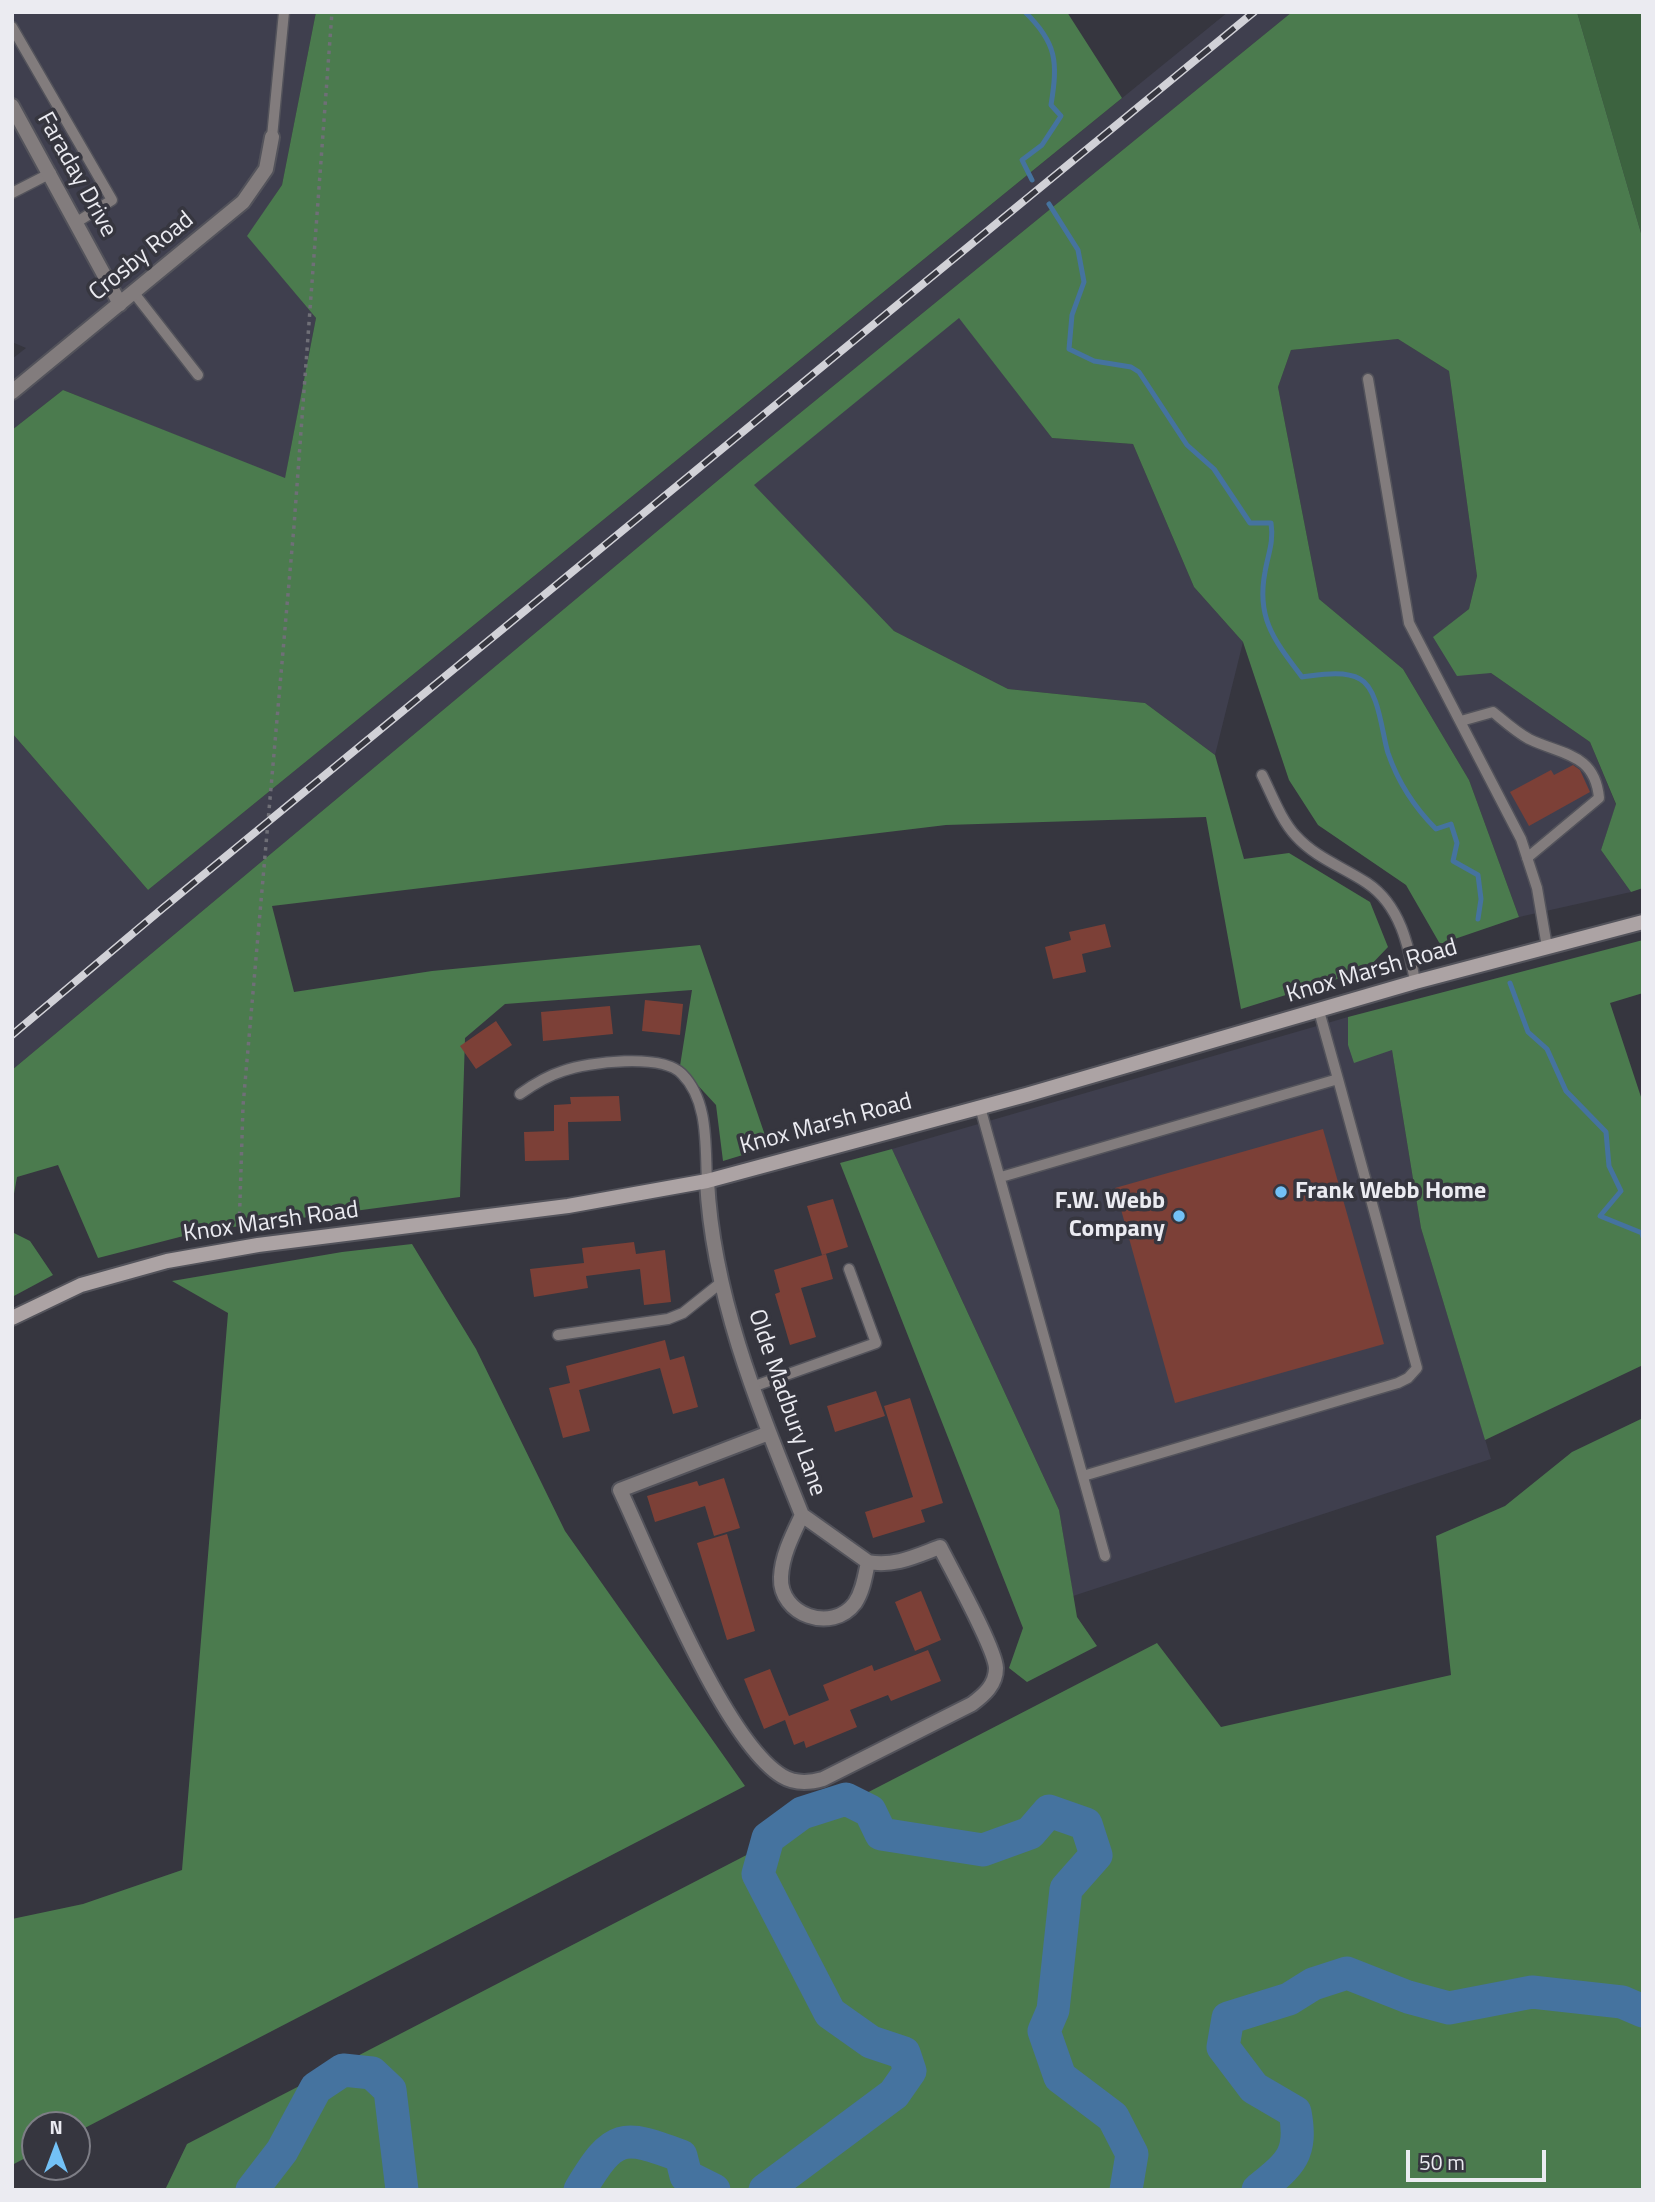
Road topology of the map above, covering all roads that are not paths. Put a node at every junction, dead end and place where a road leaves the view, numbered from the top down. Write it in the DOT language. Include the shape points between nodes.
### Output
graph roads {
  1 [pos="284,12"];
  2 [pos="12,27"];
  3 [pos="12,106"];
  4 [pos="272,137"];
  5 [pos="51,173"];
  6 [pos="12,193"];
  7 [pos="76,222"];
  8 [pos="134,293"];
  9 [pos="120,304"];
  10 [pos="198,375"];
  11 [pos="1368,379"];
  12 [pos="12,392"];
  13 [pos="1461,722"];
  14 [pos="1262,775"];
  15 [pos="1527,858"];
  16 [pos="1643,922"];
  17 [pos="1547,947"];
  18 [pos="1415,982"];
  19 [pos="1319,1011"];
  20 [pos="1338,1079"];
  21 [pos="520,1094"];
  22 [pos="980,1107"];
  23 [pos="1001,1177"];
  24 [pos="707,1181"];
  25 [pos="849,1269"];
  26 [pos="723,1281"];
  27 [pos="12,1318"];
  28 [pos="558,1335"];
  29 [pos="752,1387"];
  30 [pos="769,1433"];
  31 [pos="1083,1476"];
  32 [pos="802,1515"];
  33 [pos="1105,1556"];
  34 [pos="868,1562"];
  1 -- 4 [label="lane"];
  2 -- 7 [label="lane" via="111,200"];
  3 -- 5 [label="street, Faraday Drive"];
  4 -- 8 [label="street, Crosby Road" via="266,169 243,202"];
  5 -- 6 [label="lane"];
  5 -- 7 [label="street, Faraday Drive"];
  7 -- 9 [label="street, Faraday Drive"];
  8 -- 9 [label="street, Crosby Road"];
  8 -- 10 [label="lane"];
  9 -- 12 [label="street, Crosby Road"];
  11 -- 13 [label="lane" via="1409,623"];
  13 -- 15 [label="lane"];
  13 -- 15 [label="lane" via="1493,712 1525,737 1578,758 1591,770 1599,798"];
  14 -- 18 [label="lane" via="1294,835 1385,899 1398,918"];
  15 -- 17 [label="lane"];
  16 -- 17 [label="main road, Knox Marsh Road"];
  17 -- 18 [label="main road, Knox Marsh Road"];
  18 -- 19 [label="main road, Knox Marsh Road"];
  19 -- 20 [label="lane"];
  19 -- 22 [label="main road, Knox Marsh Road"];
  20 -- 23 [label="lane"];
  20 -- 31 [label="lane" via="1417,1368 1398,1383"];
  21 -- 24 [label="lane" via="564,1070 595,1064 674,1067 696,1095 702,1115"];
  22 -- 23 [label="lane"];
  22 -- 24 [label="main road, Knox Marsh Road"];
  23 -- 31 [label="lane"];
  24 -- 26 [label="street, Olde Madbury Lane"];
  24 -- 27 [label="main road, Knox Marsh Road" via="568,1206 167,1261 81,1285"];
  25 -- 29 [label="lane" via="876,1343"];
  26 -- 28 [label="lane" via="683,1313 668,1318"];
  26 -- 29 [label="street, Olde Madbury Lane"];
  29 -- 30 [label="street, Olde Madbury Lane"];
  30 -- 32 [label="street, Olde Madbury Lane"];
  30 -- 34 [label="street" via="621,1490 684,1627 738,1728 767,1763 796,1782 823,1779 972,1704 993,1681 993,1656 940,1547 900,1562"];
  31 -- 33 [label="lane"];
  32 -- 34 [label="street, Olde Madbury Lane"];
  32 -- 34 [label="street, Olde Madbury Lane" via="790,1540 781,1579 783,1592 801,1613 828,1620 842,1615 861,1592"];
}
